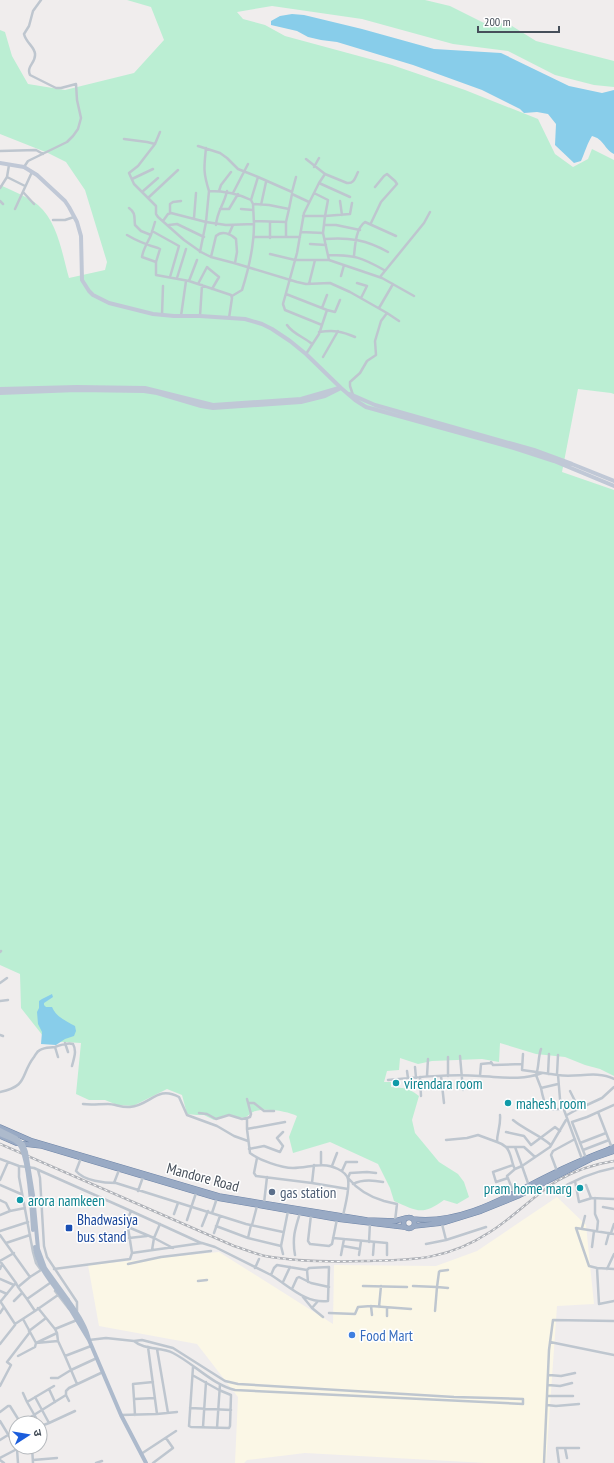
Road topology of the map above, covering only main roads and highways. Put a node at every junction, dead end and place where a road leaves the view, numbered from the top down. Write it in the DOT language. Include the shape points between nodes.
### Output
graph roads {
  1 [pos="0,163"];
  2 [pos="341,388"];
  3 [pos="0,389"];
  4 [pos="0,393"];
  5 [pos="348,394"];
  6 [pos="614,481"];
  7 [pos="614,486"];
  8 [pos="0,1129"];
  9 [pos="0,1135"];
  10 [pos="613,1148"];
  11 [pos="264,1205"];
  12 [pos="406,1218"];
  13 [pos="413,1219"];
  14 [pos="414,1226"];
  15 [pos="404,1227"];
  16 [pos="67,1301"];
  17 [pos="74,1313"];
  18 [pos="89,1340"];
  19 [pos="146,1463"];
  1 -- 2 [label="main road" via="24,167 37,175 65,201 81,236 82,280 93,295 109,302 162,315 252,321 272,329 306,354"];
  2 -- 3 [label="main road" via="301,399 213,405 145,388"];
  2 -- 4 [label="main road" via="325,396 301,402 213,408 144,391"];
  2 -- 5 [label="main road"];
  5 -- 6 [label="main road" via="375,405 534,450"];
  5 -- 7 [label="main road" via="360,404 372,409 520,450"];
  8 -- 11 [label="highway, Mandore Road" via="32,1141 210,1193"];
  8 -- 16 [label="main road, bridge" via="23,1144 34,1195 38,1249 46,1268"];
  9 -- 11 [label="highway, Mandore Road" via="16,1143 42,1146 196,1193 257,1206"];
  9 -- 16 [label="main road, bridge" via="20,1146 28,1177 37,1256 43,1270"];
  10 -- 13 [label="highway" via="480,1208 434,1220"];
  10 -- 14 [label="highway" via="518,1196 481,1211 442,1223"];
  11 -- 12 [label="highway, Mandore Road" via="367,1220 395,1221"];
  11 -- 15 [label="highway, Mandore Road" via="311,1215"];
  12 -- 13 [label="highway"];
  12 -- 15 [label="highway" via="403,1222"];
  13 -- 14 [label="highway"];
  14 -- 15 [label="highway" via="409,1229"];
  16 -- 17 [label="main road"];
  17 -- 18 [label="main road"];
  17 -- 18 [label="main road" via="88,1334"];
  18 -- 19 [label="main road" via="121,1415"];
}
